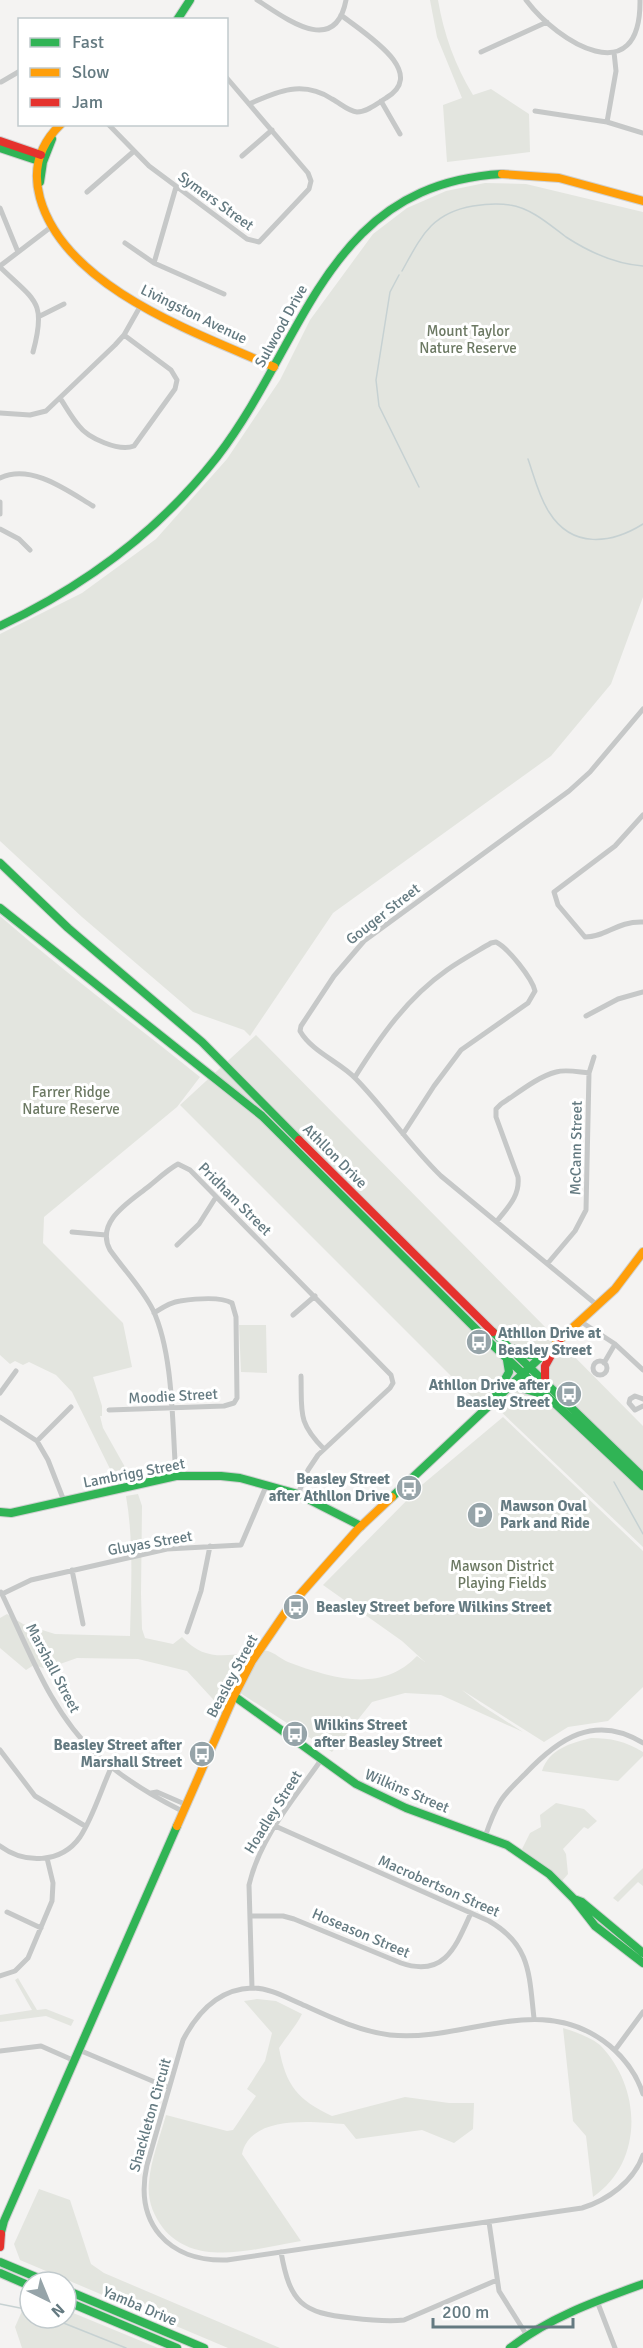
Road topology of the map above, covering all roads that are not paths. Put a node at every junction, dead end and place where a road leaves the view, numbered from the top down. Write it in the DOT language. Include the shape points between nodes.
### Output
graph roads {
  1 [pos="190,0"];
  2 [pos="346,0"];
  3 [pos="526,0"];
  4 [pos="640,0"];
  5 [pos="261,1"];
  6 [pos="341,15"];
  7 [pos="178,18"];
  8 [pos="547,22"];
  9 [pos="481,52"];
  10 [pos="614,52"];
  11 [pos="18,72"];
  12 [pos="228,79"];
  13 [pos="1,82"];
  14 [pos="381,101"];
  15 [pos="249,104"];
  16 [pos="535,111"];
  17 [pos="606,122"];
  18 [pos="60,126"];
  19 [pos="61,126"];
  20 [pos="110,126"];
  21 [pos="272,130"];
  22 [pos="643,133"];
  23 [pos="400,134"];
  24 [pos="0,141"];
  25 [pos="44,143"];
  26 [pos="0,148"];
  27 [pos="133,152"];
  28 [pos="24,153"];
  29 [pos="242,156"];
  30 [pos="41,158"];
  31 [pos="35,173"];
  32 [pos="176,187"];
  33 [pos="87,192"];
  34 [pos="40,199"];
  35 [pos="643,201"];
  36 [pos="0,208"];
  37 [pos="51,227"];
  38 [pos="125,243"];
  39 [pos="18,252"];
  40 [pos="154,263"];
  41 [pos="0,267"];
  42 [pos="224,294"];
  43 [pos="64,304"];
  44 [pos="141,305"];
  45 [pos="40,316"];
  46 [pos="124,336"];
  47 [pos="33,352"];
  48 [pos="257,359"];
  49 [pos="274,367"];
  50 [pos="263,387"];
  51 [pos="60,398"];
  52 [pos="0,413"];
  53 [pos="0,477"];
  54 [pos="0,502"];
  55 [pos="93,506"];
  56 [pos="0,514"];
  57 [pos="0,529"];
  58 [pos="30,550"];
  59 [pos="0,626"];
  60 [pos="643,709"];
  61 [pos="643,815"];
  62 [pos="0,863"];
  63 [pos="0,908"];
  64 [pos="643,922"];
  65 [pos="643,992"];
  66 [pos="586,1016"];
  67 [pos="594,1057"];
  68 [pos="589,1073"];
  69 [pos="355,1077"];
  70 [pos="403,1134"];
  71 [pos="216,1197"];
  72 [pos="497,1221"];
  73 [pos="72,1232"];
  74 [pos="106,1235"];
  75 [pos="177,1245"];
  76 [pos="643,1252"];
  77 [pos="548,1263"];
  78 [pos="315,1296"];
  79 [pos="597,1305"];
  80 [pos="154,1313"];
  81 [pos="293,1315"];
  82 [pos="580,1321"];
  83 [pos="559,1341"];
  84 [pos="505,1344"];
  85 [pos="615,1344"];
  86 [pos="544,1354"];
  87 [pos="506,1358"];
  88 [pos="604,1363"];
  89 [pos="529,1368"];
  90 [pos="643,1370"];
  91 [pos="15,1371"];
  92 [pos="523,1374"];
  93 [pos="301,1376"];
  94 [pos="546,1383"];
  95 [pos="511,1385"];
  96 [pos="0,1393"];
  97 [pos="643,1397"];
  98 [pos="551,1401"];
  99 [pos="491,1404"];
  100 [pos="643,1406"];
  101 [pos="71,1407"];
  102 [pos="171,1409"];
  103 [pos="109,1410"];
  104 [pos="0,1417"];
  105 [pos="37,1441"];
  106 [pos="324,1449"];
  107 [pos="176,1476"];
  108 [pos="643,1477"];
  109 [pos="267,1484"];
  110 [pos="643,1486"];
  111 [pos="298,1494"];
  112 [pos="64,1501"];
  113 [pos="0,1512"];
  114 [pos="11,1513"];
  115 [pos="0,1518"];
  116 [pos="360,1528"];
  117 [pos="210,1546"];
  118 [pos="72,1570"];
  119 [pos="1,1592"];
  120 [pos="83,1624"];
  121 [pos="187,1632"];
  122 [pos="234,1696"];
  123 [pos="643,1743"];
  124 [pos="0,1750"];
  125 [pos="321,1760"];
  126 [pos="111,1768"];
  127 [pos="185,1809"];
  128 [pos="85,1826"];
  129 [pos="275,1826"];
  130 [pos="485,1837"];
  131 [pos="0,1847"];
  132 [pos="47,1858"];
  133 [pos="574,1899"];
  134 [pos="7,1912"];
  135 [pos="471,1913"];
  136 [pos="250,1916"];
  137 [pos="41,1928"];
  138 [pos="643,1953"];
  139 [pos="643,1963"];
  140 [pos="0,1976"];
  141 [pos="252,1988"];
  142 [pos="643,2012"];
  143 [pos="534,2018"];
  144 [pos="80,2050"];
  145 [pos="615,2050"];
  146 [pos="0,2051"];
  147 [pos="75,2061"];
  148 [pos="169,2088"];
  149 [pos="643,2094"];
  150 [pos="643,2155"];
  151 [pos="489,2222"];
  152 [pos="2,2224"];
  153 [pos="0,2235"];
  154 [pos="0,2247"];
  155 [pos="281,2252"];
  156 [pos="2,2261"];
  157 [pos="22,2270"];
  158 [pos="0,2273"];
  159 [pos="497,2280"];
  160 [pos="18,2281"];
  161 [pos="643,2284"];
  162 [pos="78,2295"];
  163 [pos="597,2301"];
  164 [pos="78,2306"];
  165 [pos="526,2334"];
  166 [pos="177,2348"];
  167 [pos="204,2348"];
  168 [pos="510,2348"];
  169 [pos="615,2348"];
  1 -- 7 [label="main road"];
  2 -- 6 [label="street"];
  3 -- 8 [label="street"];
  4 -- 10 [label="street" via="636,33"];
  5 -- 6 [label="street" via="309,30 330,26"];
  6 -- 14 [label="street" via="398,65 399,87"];
  8 -- 9 [label="street"];
  8 -- 10 [label="street" via="590,51"];
  10 -- 17 [label="street" via="616,71"];
  11 -- 13 [label="street"];
  12 -- 15 [label="street, Symers Street"];
  14 -- 15 [label="street" via="356,112 320,92 299,88 279,91"];
  14 -- 23 [label="street"];
  15 -- 21 [label="street, Symers Street"];
  16 -- 17 [label="street"];
  17 -- 22 [label="street"];
  18 -- 25 [label="main road, Livingston Avenue"];
  19 -- 30 [label="main road, Livingston Avenue"];
  20 -- 27 [label="street, Symers Street"];
  21 -- 29 [label="street"];
  21 -- 32 [label="street, Symers Street" via="311,182 263,239 246,239"];
  24 -- 28 [label="main road"];
  25 -- 28 [label="main road"];
  25 -- 30 [label="main road, Livingston Avenue"];
  26 -- 28 [label="main road"];
  27 -- 32 [label="street, Symers Street"];
  27 -- 33 [label="street"];
  28 -- 30 [label="main road"];
  28 -- 31 [label="main road"];
  30 -- 31 [label="main road, Livingston Avenue"];
  30 -- 34 [label="main road, Livingston Avenue"];
  31 -- 34 [label="main road, Livingston Avenue"];
  32 -- 40 [label="street"];
  34 -- 37 [label="main road, Livingston Avenue"];
  35 -- 49 [label="main road, Sulwood Drive" via="556,177 513,173 471,176 422,190 386,210 353,239 320,284"];
  36 -- 39 [label="street"];
  37 -- 39 [label="street"];
  37 -- 44 [label="main road, Livingston Avenue" via="88,268"];
  38 -- 40 [label="street"];
  39 -- 41 [label="street"];
  40 -- 42 [label="street"];
  41 -- 45 [label="street" via="30,296"];
  43 -- 45 [label="street"];
  44 -- 46 [label="street"];
  44 -- 48 [label="main road, Livingston Avenue"];
  45 -- 47 [label="street"];
  46 -- 51 [label="street"];
  46 -- 51 [label="street" via="171,370 177,380 175,389 134,446 121,447 86,433"];
  48 -- 49 [label="main road, Livingston Avenue"];
  48 -- 50 [label="main road" via="264,373"];
  49 -- 50 [label="main road, Sulwood Drive"];
  50 -- 59 [label="main road, Sulwood Drive" via="220,452 151,527 82,580"];
  51 -- 52 [label="street" via="38,414"];
  53 -- 55 [label="street" via="12,473 28,475 57,485"];
  54 -- 56 [label="street"];
  57 -- 58 [label="street"];
  60 -- 69 [label="street, Gouger Street" via="569,791 380,928 348,958 300,1031"];
  61 -- 64 [label="street" via="615,846 554,892 558,904 585,937 629,921"];
  62 -- 84 [label="main road, Athllon Drive" via="68,928 202,1042"];
  63 -- 87 [label="main road, Athllon Drive" via="262,1116"];
  65 -- 66 [label="street" via="618,999"];
  67 -- 68 [label="street, McCann Street"];
  68 -- 72 [label="street" via="548,1074 496,1109 519,1187"];
  68 -- 77 [label="street, McCann Street" via="586,1210 575,1231"];
  69 -- 70 [label="street, Gouger Street"];
  69 -- 70 [label="street" via="388,1026 420,992 490,944 503,946 530,978 534,995 461,1050"];
  70 -- 72 [label="street, Gouger Street" via="435,1170"];
  71 -- 74 [label="street, Pridham Street" via="178,1164 117,1212"];
  71 -- 75 [label="street" via="198,1224"];
  71 -- 78 [label="street, Pridham Street"];
  72 -- 77 [label="street, Gouger Street"];
  73 -- 74 [label="street"];
  74 -- 80 [label="street" via="110,1250"];
  76 -- 79 [label="main road, Beasley Street" via="624,1279"];
  77 -- 79 [label="street, Gouger Street"];
  78 -- 81 [label="street"];
  78 -- 106 [label="street, Pridham Street" via="393,1379 390,1388"];
  79 -- 82 [label="main road, Beasley Street"];
  80 -- 102 [label="street" via="165,1347"];
  80 -- 102 [label="street, Moodie Street" via="180,1301 227,1300 235,1308 238,1392 234,1403"];
  82 -- 83 [label="main road, Beasley Street"];
  82 -- 85 [label="street"];
  83 -- 86 [label="main road, Beasley Street"];
  83 -- 94 [label="main road" via="545,1363"];
  84 -- 86 [label="main road" via="526,1356"];
  84 -- 89 [label="main road, Athllon Drive"];
  85 -- 88 [label="street"];
  85 -- 90 [label="street"];
  86 -- 89 [label="main road, Beasley Street"];
  87 -- 92 [label="main road, Athllon Drive"];
  87 -- 99 [label="main road" via="508,1372"];
  89 -- 92 [label="main road, Beasley Street"];
  89 -- 94 [label="main road, Athllon Drive"];
  91 -- 96 [label="street"];
  92 -- 95 [label="main road, Beasley Street"];
  92 -- 98 [label="main road, Athllon Drive"];
  93 -- 106 [label="street" via="303,1423"];
  94 -- 108 [label="main road, Athllon Drive"];
  95 -- 98 [label="main road" via="535,1391"];
  95 -- 99 [label="main road, Beasley Street"];
  97 -- 100 [label="street" via="632,1397 629,1403 635,1410"];
  98 -- 110 [label="main road, Athllon Drive"];
  99 -- 116 [label="main road, Beasley Street"];
  101 -- 105 [label="street"];
  102 -- 103 [label="street, Moodie Street"];
  102 -- 107 [label="street"];
  104 -- 105 [label="street"];
  105 -- 112 [label="street"];
  106 -- 111 [label="street, Pridham Street" via="308,1469"];
  107 -- 109 [label="main road, Lambrigg Street" via="221,1476"];
  107 -- 112 [label="main road, Lambrigg Street"];
  109 -- 111 [label="main road, Lambrigg Street"];
  109 -- 117 [label="street, Gluyas Street" via="241,1545"];
  111 -- 116 [label="main road, Lambrigg Street"];
  112 -- 114 [label="main road, Lambrigg Street"];
  113 -- 114 [label="main road, Lambrigg Street"];
  114 -- 115 [label="main road, Lambrigg Street"];
  116 -- 122 [label="main road, Beasley Street" via="292,1603 252,1661"];
  117 -- 118 [label="street, Gluyas Street" via="167,1549"];
  117 -- 121 [label="street"];
  118 -- 119 [label="street, Gluyas Street"];
  118 -- 120 [label="street"];
  119 -- 126 [label="street, Marshall Street" via="67,1721"];
  122 -- 125 [label="main road, Wilkins Street"];
  122 -- 127 [label="main road, Beasley Street"];
  123 -- 130 [label="street" via="608,1731 563,1740 540,1758 505,1796"];
  124 -- 128 [label="street" via="35,1796"];
  125 -- 129 [label="street, Hoadley Street"];
  125 -- 130 [label="main road, Wilkins Street" via="377,1795"];
  126 -- 127 [label="street, Marshall Street"];
  126 -- 128 [label="street"];
  127 -- 144 [label="main road, Beasley Street"];
  128 -- 132 [label="street" via="69,1848"];
  129 -- 135 [label="street, Macrobertson Street"];
  129 -- 136 [label="street, Hoadley Street" via="252,1869"];
  130 -- 133 [label="main road, Wilkins Street" via="528,1858"];
  131 -- 132 [label="street" via="30,1859"];
  132 -- 137 [label="street" via="53,1892"];
  133 -- 138 [label="main road, Wilkins Street"];
  133 -- 139 [label="main road, Wilkins Street" via="602,1931"];
  134 -- 137 [label="street"];
  135 -- 136 [label="street, Hoseason Street" via="455,1948 426,1968 414,1968 307,1923 283,1916"];
  135 -- 143 [label="street, Macrobertson Street" via="504,1930 524,1954"];
  136 -- 141 [label="street, Hoadley Street"];
  137 -- 140 [label="street" via="28,1958 8,1975"];
  141 -- 143 [label="street, Shackleton Circuit" via="276,1993 343,2022 390,2035 434,2033"];
  141 -- 148 [label="street, Shackleton Circuit" via="222,1995 199,2015 183,2040"];
  142 -- 145 [label="street"];
  143 -- 145 [label="street, Shackleton Circuit" via="575,2025"];
  144 -- 147 [label="main road, Beasley Street"];
  144 -- 148 [label="street"];
  145 -- 149 [label="street, Shackleton Circuit"];
  146 -- 147 [label="street" via="40,2046"];
  147 -- 152 [label="main road, Beasley Street"];
  148 -- 155 [label="street, Shackleton Circuit" via="143,2182 145,2206 158,2231 181,2252 209,2260"];
  150 -- 151 [label="street, Shackleton Circuit" via="633,2174 596,2204"];
  151 -- 155 [label="street, Shackleton Circuit"];
  151 -- 159 [label="street"];
  152 -- 153 [label="main road, Beasley Street"];
  153 -- 154 [label="main road, Beasley Street"];
  155 -- 159 [label="street" via="294,2295 307,2308 325,2315 404,2320"];
  156 -- 157 [label="main road"];
  158 -- 160 [label="main road"];
  159 -- 165 [label="street" via="503,2299"];
  161 -- 163 [label="main road"];
  162 -- 167 [label="main road, Yamba Drive"];
  163 -- 165 [label="main road"];
  163 -- 169 [label="street"];
  164 -- 166 [label="main road, Yamba Drive"];
  165 -- 168 [label="main road"];
}
